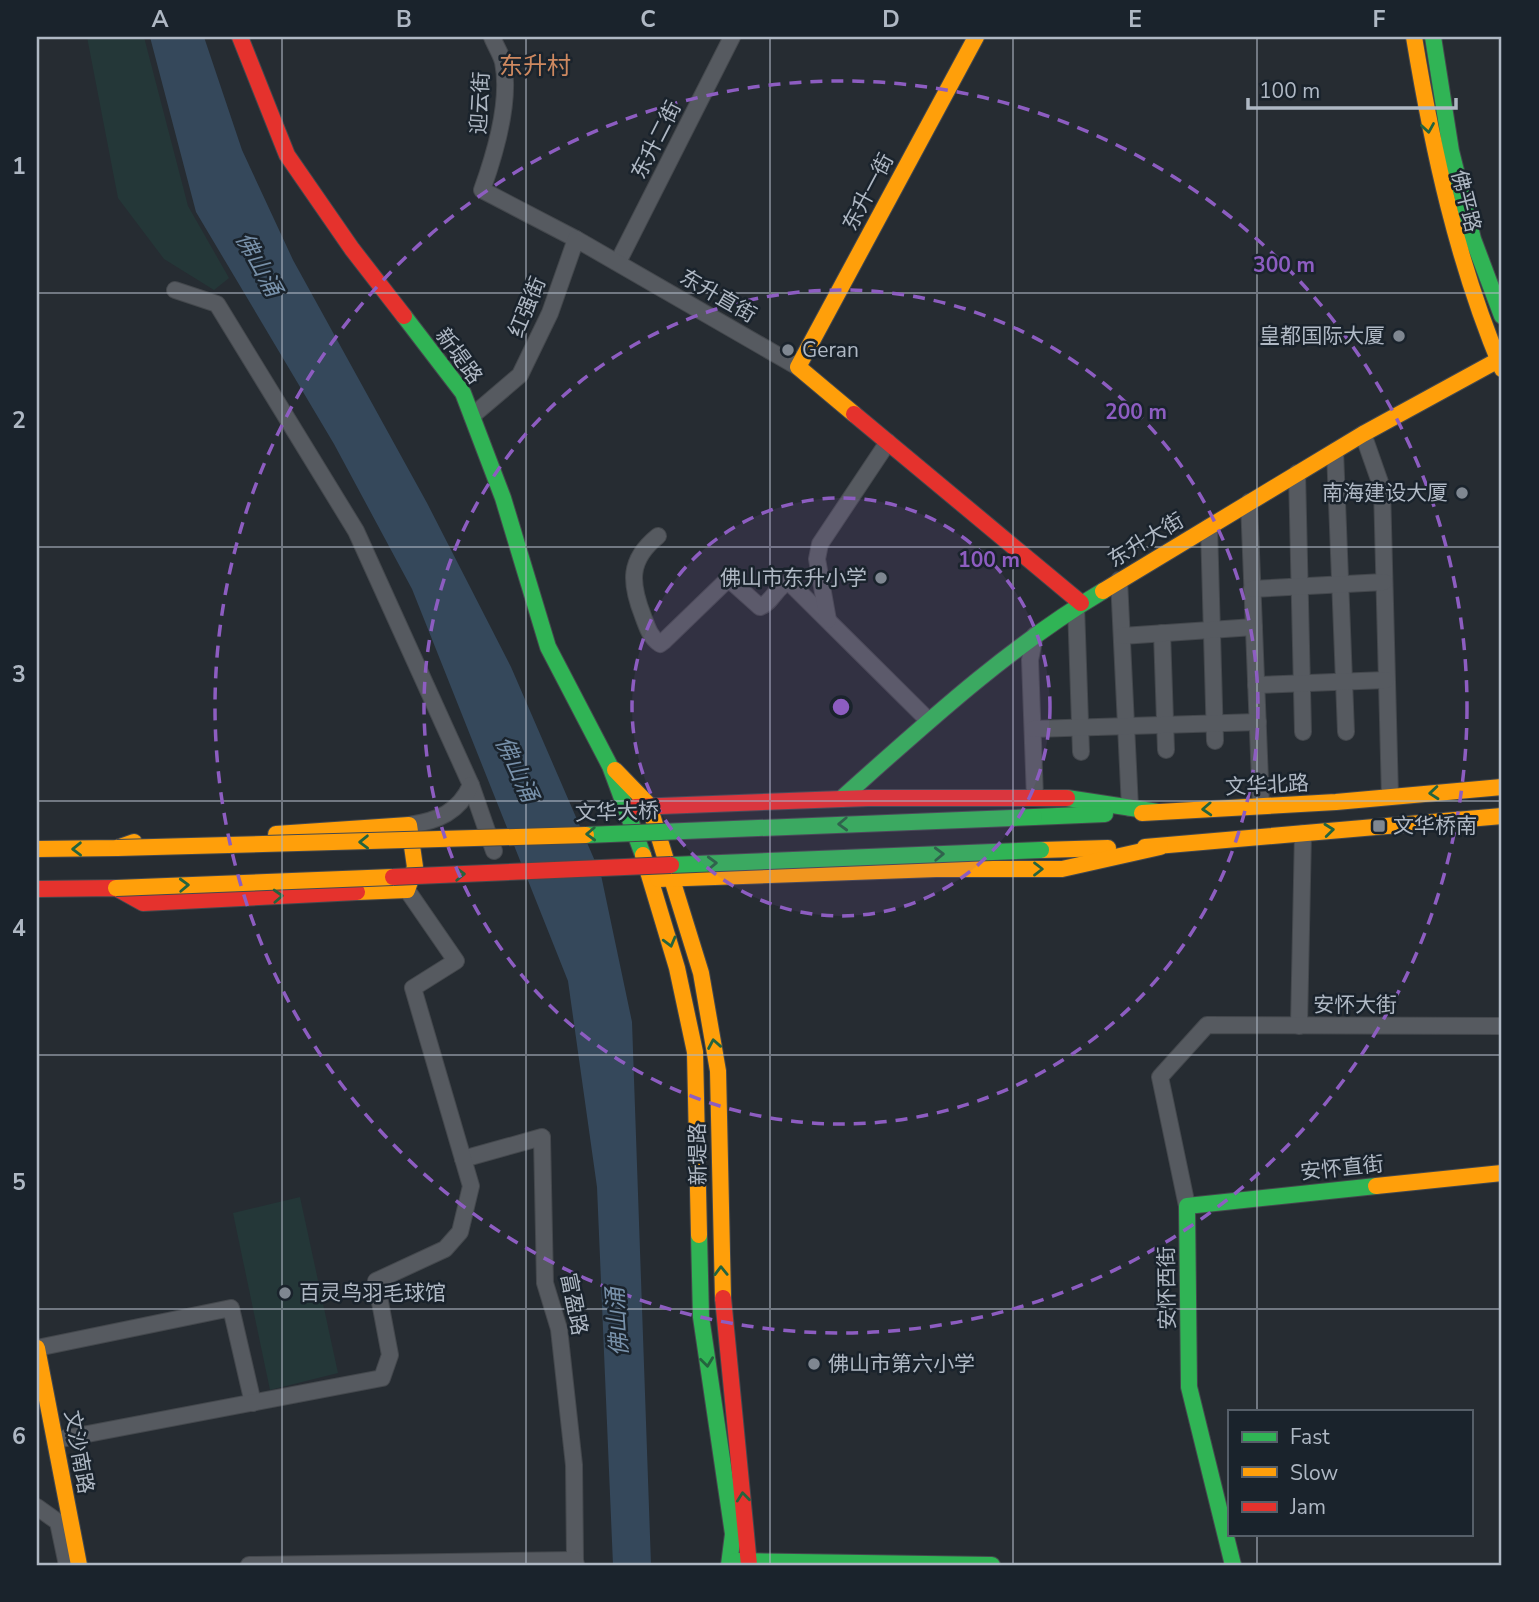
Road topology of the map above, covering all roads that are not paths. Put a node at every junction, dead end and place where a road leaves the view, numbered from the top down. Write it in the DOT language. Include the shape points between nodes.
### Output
graph roads {
  1 [pos="240,37"];
  2 [pos="492,37"];
  3 [pos="732,37"];
  4 [pos="976,37"];
  5 [pos="1414,37"];
  6 [pos="1433,37"];
  7 [pos="576,239"];
  8 [pos="618,261"];
  9 [pos="175,290"];
  10 [pos="1502,316"];
  11 [pos="1501,362"];
  12 [pos="798,367"];
  13 [pos="472,416"];
  14 [pos="1363,434"];
  15 [pos="888,442"];
  16 [pos="1335,451"];
  17 [pos="1297,473"];
  18 [pos="1249,502"];
  19 [pos="1209,527"];
  20 [pos="658,536"];
  21 [pos="1119,580"];
  22 [pos="1384,582"];
  23 [pos="1340,584"];
  24 [pos="1300,586"];
  25 [pos="1252,589"];
  26 [pos="1078,605"];
  27 [pos="828,620"];
  28 [pos="1254,627"];
  29 [pos="1212,630"];
  30 [pos="1162,633"];
  31 [pos="1035,635"];
  32 [pos="1122,636"];
  33 [pos="1386,680"];
  34 [pos="1344,682"];
  35 [pos="1302,684"];
  36 [pos="1256,685"];
  37 [pos="929,721"];
  38 [pos="1258,722"];
  39 [pos="1214,723"];
  40 [pos="1165,725"];
  41 [pos="1126,726"];
  42 [pos="1080,727"];
  43 [pos="1032,729"];
  44 [pos="1303,732"];
  45 [pos="1346,733"];
  46 [pos="1215,741"];
  47 [pos="1166,750"];
  48 [pos="1080,752"];
  49 [pos="610,766"];
  50 [pos="471,785"];
  51 [pos="1502,787"];
  52 [pos="1390,797"];
  53 [pos="1035,798"];
  54 [pos="841,799"];
  55 [pos="649,805"];
  56 [pos="1261,806"];
  57 [pos="625,808"];
  58 [pos="1130,808"];
  59 [pos="1158,812"];
  60 [pos="1502,816"];
  61 [pos="1034,817"];
  62 [pos="409,825"];
  63 [pos="1303,833"];
  64 [pos="1160,847"];
  65 [pos="117,848"];
  66 [pos="37,849"];
  67 [pos="494,851"];
  68 [pos="672,879"];
  69 [pos="651,880"];
  70 [pos="116,888"];
  71 [pos="37,889"];
  72 [pos="407,890"];
  73 [pos="1207,1025"];
  74 [pos="1299,1026"];
  75 [pos="1502,1026"];
  76 [pos="463,1159"];
  77 [pos="1502,1173"];
  78 [pos="1187,1206"];
  79 [pos="37,1348"];
  80 [pos="253,1403"];
  81 [pos="56,1440"];
  82 [pos="37,1507"];
  83 [pos="729,1562"];
  84 [pos="575,1563"];
  85 [pos="750,1564"];
  86 [pos="66,1565"];
  87 [pos="79,1565"];
  88 [pos="249,1565"];
  89 [pos="992,1565"];
  90 [pos="1233,1565"];
  1 -- 13 [label="main road, 新堤路" via="287,155 352,249 463,393"];
  2 -- 7 [label="street, 迎云街" via="503,62 503,98 499,144 482,190"];
  3 -- 8 [label="street, 东升二街"];
  4 -- 12 [label="main road, 东升一街"];
  5 -- 11 [label="main road, 佛平路, one-way" via="1433,154 1457,249"];
  6 -- 10 [label="main road, 佛平路" via="1451,151 1473,239"];
  7 -- 8 [label="street"];
  7 -- 13 [label="street, 红强街" via="550,313 520,375"];
  8 -- 12 [label="street, 东升直街"];
  9 -- 50 [label="street" via="217,304 356,531"];
  11 -- 14 [label="main road, 东升大街"];
  12 -- 15 [label="main road"];
  13 -- 49 [label="main road, 新堤路" via="503,498 548,647"];
  14 -- 16 [label="main road, 东升大街"];
  14 -- 22 [label="street" via="1382,488"];
  15 -- 26 [label="main road"];
  15 -- 27 [label="street" via="820,544 817,559"];
  16 -- 17 [label="main road, 东升大街"];
  16 -- 23 [label="street"];
  17 -- 18 [label="main road, 东升大街"];
  17 -- 24 [label="street"];
  18 -- 19 [label="main road, 东升大街"];
  18 -- 25 [label="street"];
  19 -- 21 [label="main road, 东升大街"];
  19 -- 29 [label="street"];
  20 -- 27 [label="street" via="638,560 633,584 652,639 660,644 731,581 760,607 789,582"];
  21 -- 26 [label="main road, 东升大街"];
  21 -- 32 [label="street"];
  22 -- 23 [label="street"];
  22 -- 33 [label="street"];
  23 -- 24 [label="street"];
  23 -- 34 [label="street"];
  24 -- 25 [label="street"];
  24 -- 35 [label="street"];
  25 -- 28 [label="street"];
  26 -- 31 [label="main road, 东升大街"];
  26 -- 42 [label="street"];
  27 -- 37 [label="street"];
  28 -- 29 [label="street"];
  28 -- 36 [label="street"];
  29 -- 30 [label="street"];
  29 -- 39 [label="street"];
  30 -- 32 [label="street"];
  30 -- 40 [label="street"];
  31 -- 37 [label="main road, 东升大街"];
  31 -- 43 [label="street" via="1030,660"];
  32 -- 41 [label="street"];
  33 -- 34 [label="street"];
  33 -- 52 [label="street"];
  34 -- 35 [label="street"];
  34 -- 45 [label="street"];
  35 -- 36 [label="street"];
  35 -- 44 [label="street"];
  36 -- 38 [label="street"];
  37 -- 54 [label="main road, 东升大街"];
  38 -- 39 [label="street"];
  38 -- 56 [label="street"];
  39 -- 40 [label="street"];
  39 -- 46 [label="street"];
  40 -- 41 [label="street"];
  40 -- 47 [label="street"];
  41 -- 42 [label="street"];
  41 -- 58 [label="street"];
  42 -- 43 [label="street"];
  42 -- 48 [label="street"];
  43 -- 53 [label="street"];
  49 -- 55 [label="main road, 新堤路"];
  49 -- 57 [label="main road, 新堤路"];
  50 -- 62 [label="street" via="463,802 435,822"];
  50 -- 67 [label="street"];
  51 -- 52 [label="main road, 文华北路, one-way"];
  52 -- 56 [label="main road, 文华北路"];
  53 -- 54 [label="main road"];
  53 -- 58 [label="main road" via="1069,798"];
  54 -- 55 [label="main road"];
  55 -- 57 [label="main road"];
  55 -- 68 [label="main road, 新堤路"];
  56 -- 59 [label="main road, 文华北路, one-way"];
  57 -- 69 [label="main road, 新堤路"];
  58 -- 59 [label="main road"];
  59 -- 61 [label="main road, 文华北路"];
  63 -- 60 [label="main road, one-way"];
  61 -- 65 [label="main road, 文华大桥, one-way, bridge" via="430,841"];
  62 -- 65 [label="main road" via="145,838"];
  62 -- 72 [label="main road" via="414,881"];
  63 -- 64 [label="main road"];
  63 -- 74 [label="street"];
  68 -- 64 [label="main road, one-way" via="1062,869"];
  70 -- 64 [label="main road, one-way, bridge"];
  65 -- 66 [label="main road, one-way"];
  68 -- 69 [label="main road"];
  85 -- 68 [label="main road, 新堤路, one-way" via="722,1281 718,1071 701,973"];
  69 -- 83 [label="main road, 新堤路, one-way" via="695,1052 701,1317 733,1534"];
  70 -- 71 [label="main road"];
  70 -- 72 [label="main road, one-way" via="143,903"];
  72 -- 76 [label="street" via="456,961 414,988"];
  73 -- 74 [label="street, 安怀大街"];
  73 -- 78 [label="street, 安怀西街" via="1160,1077"];
  74 -- 75 [label="street, 安怀大街"];
  76 -- 80 [label="street" via="471,1186 460,1232 445,1249 376,1281 390,1356 382,1378"];
  76 -- 84 [label="street, 富盈路" via="542,1137 545,1283 559,1329 574,1465"];
  77 -- 78 [label="main road, 安怀直街"];
  78 -- 90 [label="main road, 安怀西街" via="1189,1387"];
  79 -- 80 [label="street" via="231,1308"];
  79 -- 81 [label="main road, 文沙南路"];
  80 -- 81 [label="street"];
  81 -- 87 [label="main road, 文沙南路"];
  82 -- 86 [label="street" via="58,1522"];
  83 -- 85 [label="main road"];
  84 -- 88 [label="street, 富盈路"];
  85 -- 89 [label="main road"];
}
